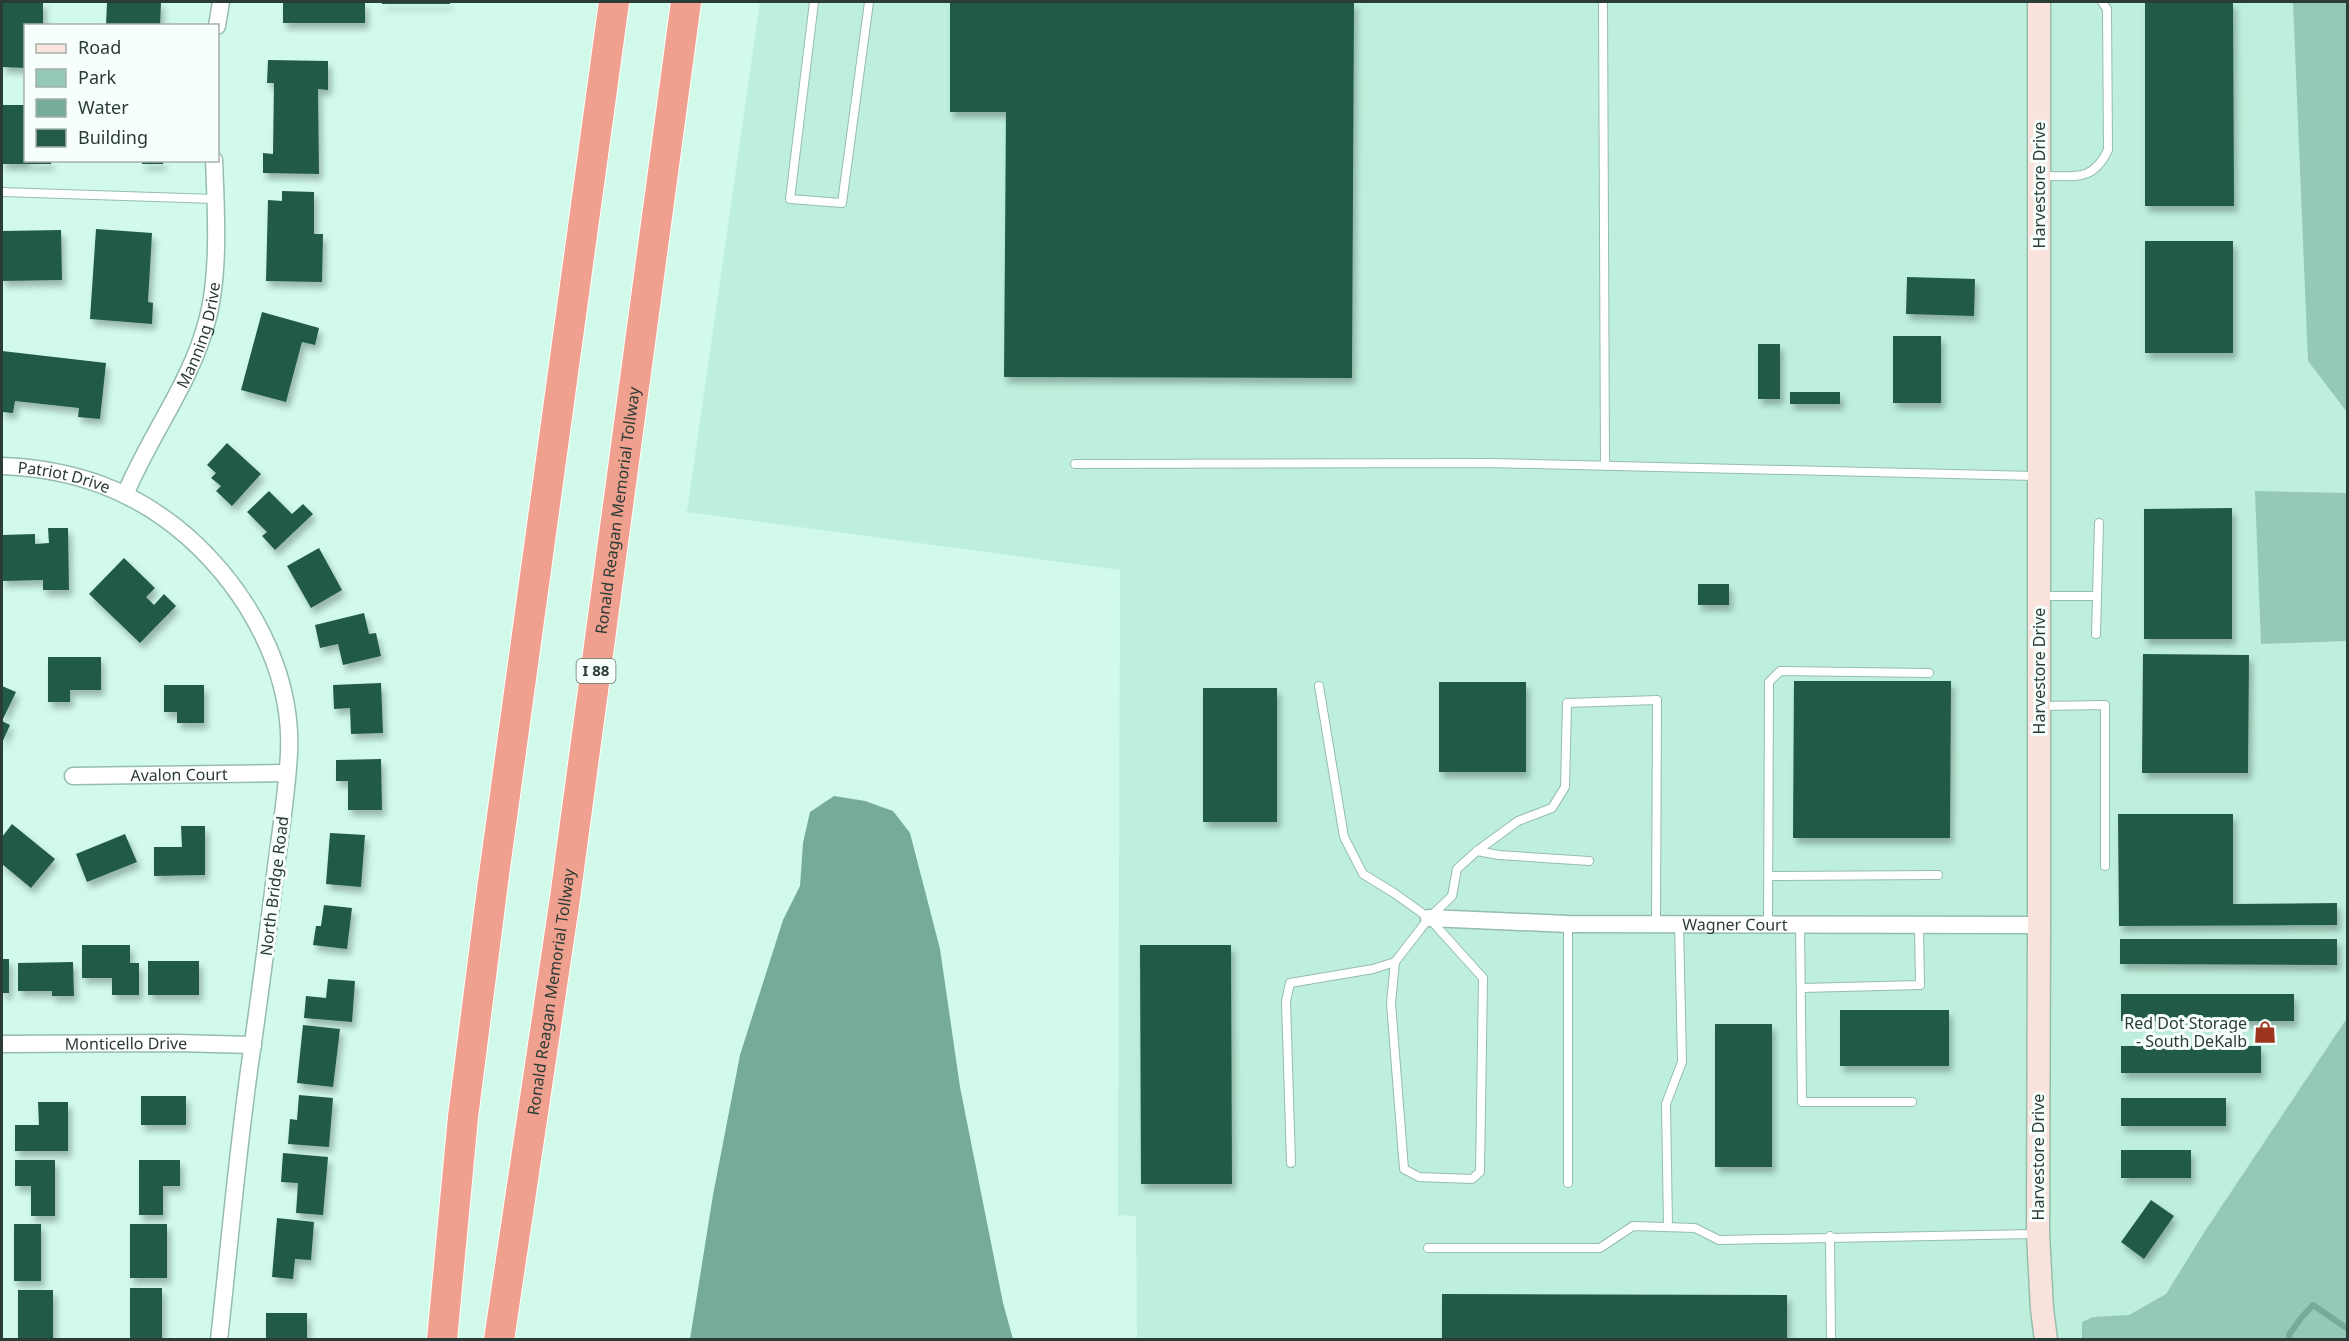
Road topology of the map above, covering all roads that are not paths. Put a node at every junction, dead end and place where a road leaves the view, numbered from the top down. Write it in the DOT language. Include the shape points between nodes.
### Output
graph roads {
  1 [pos="221,2"];
  2 [pos="614,2"];
  3 [pos="686,2"];
  4 [pos="814,2"];
  5 [pos="869,2"];
  6 [pos="1603,2"];
  7 [pos="2038,2"];
  8 [pos="2102,2"];
  9 [pos="217,24"];
  10 [pos="214,162"];
  11 [pos="2039,176"];
  12 [pos="2,192"];
  13 [pos="215,199"];
  14 [pos="1075,464"];
  15 [pos="2,466"];
  16 [pos="1605,466"];
  17 [pos="2039,476"];
  18 [pos="125,495"];
  19 [pos="2099,523"];
  20 [pos="2039,596"];
  21 [pos="2097,596"];
  22 [pos="2096,634"];
  23 [pos="1929,673"];
  24 [pos="1319,686"];
  25 [pos="2039,706"];
  26 [pos="286,773"];
  27 [pos="73,776"];
  28 [pos="1477,851"];
  29 [pos="1589,861"];
  30 [pos="2104,866"];
  31 [pos="1938,874"];
  32 [pos="1769,876"];
  33 [pos="1429,918"];
  34 [pos="1656,923"];
  35 [pos="1679,923"];
  36 [pos="1568,924"];
  37 [pos="1800,924"];
  38 [pos="1768,925"];
  39 [pos="1918,925"];
  40 [pos="2040,925"];
  41 [pos="1395,962"];
  42 [pos="1802,988"];
  43 [pos="2,1044"];
  44 [pos="252,1045"];
  45 [pos="1912,1102"];
  46 [pos="1291,1163"];
  47 [pos="1568,1183"];
  48 [pos="1668,1227"];
  49 [pos="2038,1234"];
  50 [pos="1830,1236"];
  51 [pos="1428,1248"];
  52 [pos="219,1340"];
  53 [pos="442,1340"];
  54 [pos="499,1340"];
  55 [pos="1831,1340"];
  56 [pos="2046,1340"];
  1 -- 9 [label="street"];
  2 -- 53 [label="highway" via="493,882 463,1117"];
  3 -- 54 [label="highway, Ronald Reagan Memorial Tollway / I 88" via="565,898"];
  4 -- 5 [label="lane" via="790,199 842,203"];
  6 -- 16 [label="lane"];
  7 -- 11 [label="street, Harvestore Drive"];
  8 -- 11 [label="lane" via="2107,9 2108,150 2101,164 2087,174"];
  10 -- 13 [label="street, Manning Drive"];
  11 -- 17 [label="street, Harvestore Drive"];
  12 -- 13 [label="lane"];
  13 -- 18 [label="street, Manning Drive" via="213,288 207,321 182,382"];
  14 -- 16 [label="lane"];
  15 -- 18 [label="street, Patriot Drive" via="81,477"];
  16 -- 17 [label="lane"];
  17 -- 20 [label="street, Harvestore Drive"];
  18 -- 26 [label="street, North Bridge Road" via="164,516 220,569 246,603 268,646 284,701 289,752"];
  19 -- 21 [label="lane"];
  20 -- 21 [label="lane"];
  20 -- 25 [label="street, Harvestore Drive"];
  21 -- 22 [label="lane"];
  23 -- 32 [label="lane" via="1780,670 1769,682"];
  24 -- 33 [label="lane" via="1344,837 1363,874"];
  25 -- 30 [label="lane" via="2105,705"];
  25 -- 40 [label="street, Harvestore Drive"];
  26 -- 27 [label="street, Avalon Court"];
  26 -- 44 [label="street, North Bridge Road"];
  28 -- 29 [label="lane"];
  28 -- 33 [label="lane" via="1457,869 1452,896"];
  28 -- 34 [label="lane" via="1518,822 1552,808 1565,787 1567,703 1657,700"];
  31 -- 32 [label="lane"];
  32 -- 38 [label="lane"];
  33 -- 36 [label="street, Wagner Court"];
  33 -- 41 [label="lane"];
  33 -- 41 [label="lane" via="1483,978 1480,1172 1472,1179 1419,1177 1404,1169 1391,1003"];
  34 -- 35 [label="street, Wagner Court"];
  34 -- 36 [label="street, Wagner Court"];
  35 -- 38 [label="street, Wagner Court"];
  35 -- 48 [label="lane" via="1682,1062 1666,1104"];
  36 -- 47 [label="lane"];
  37 -- 38 [label="street, Wagner Court"];
  37 -- 39 [label="street, Wagner Court"];
  37 -- 42 [label="lane"];
  39 -- 40 [label="street, Wagner Court"];
  39 -- 42 [label="lane" via="1920,985"];
  40 -- 49 [label="street, Harvestore Drive"];
  41 -- 46 [label="lane" via="1290,983 1287,1001"];
  42 -- 45 [label="lane" via="1802,1102"];
  43 -- 44 [label="street, Monticello Drive"];
  44 -- 52 [label="street, North Bridge Road"];
  48 -- 50 [label="lane" via="1695,1228 1719,1240"];
  48 -- 51 [label="lane" via="1632,1226 1600,1248"];
  49 -- 50 [label="lane"];
  49 -- 56 [label="street, Harvestore Drive"];
  50 -- 55 [label="lane"];
}
